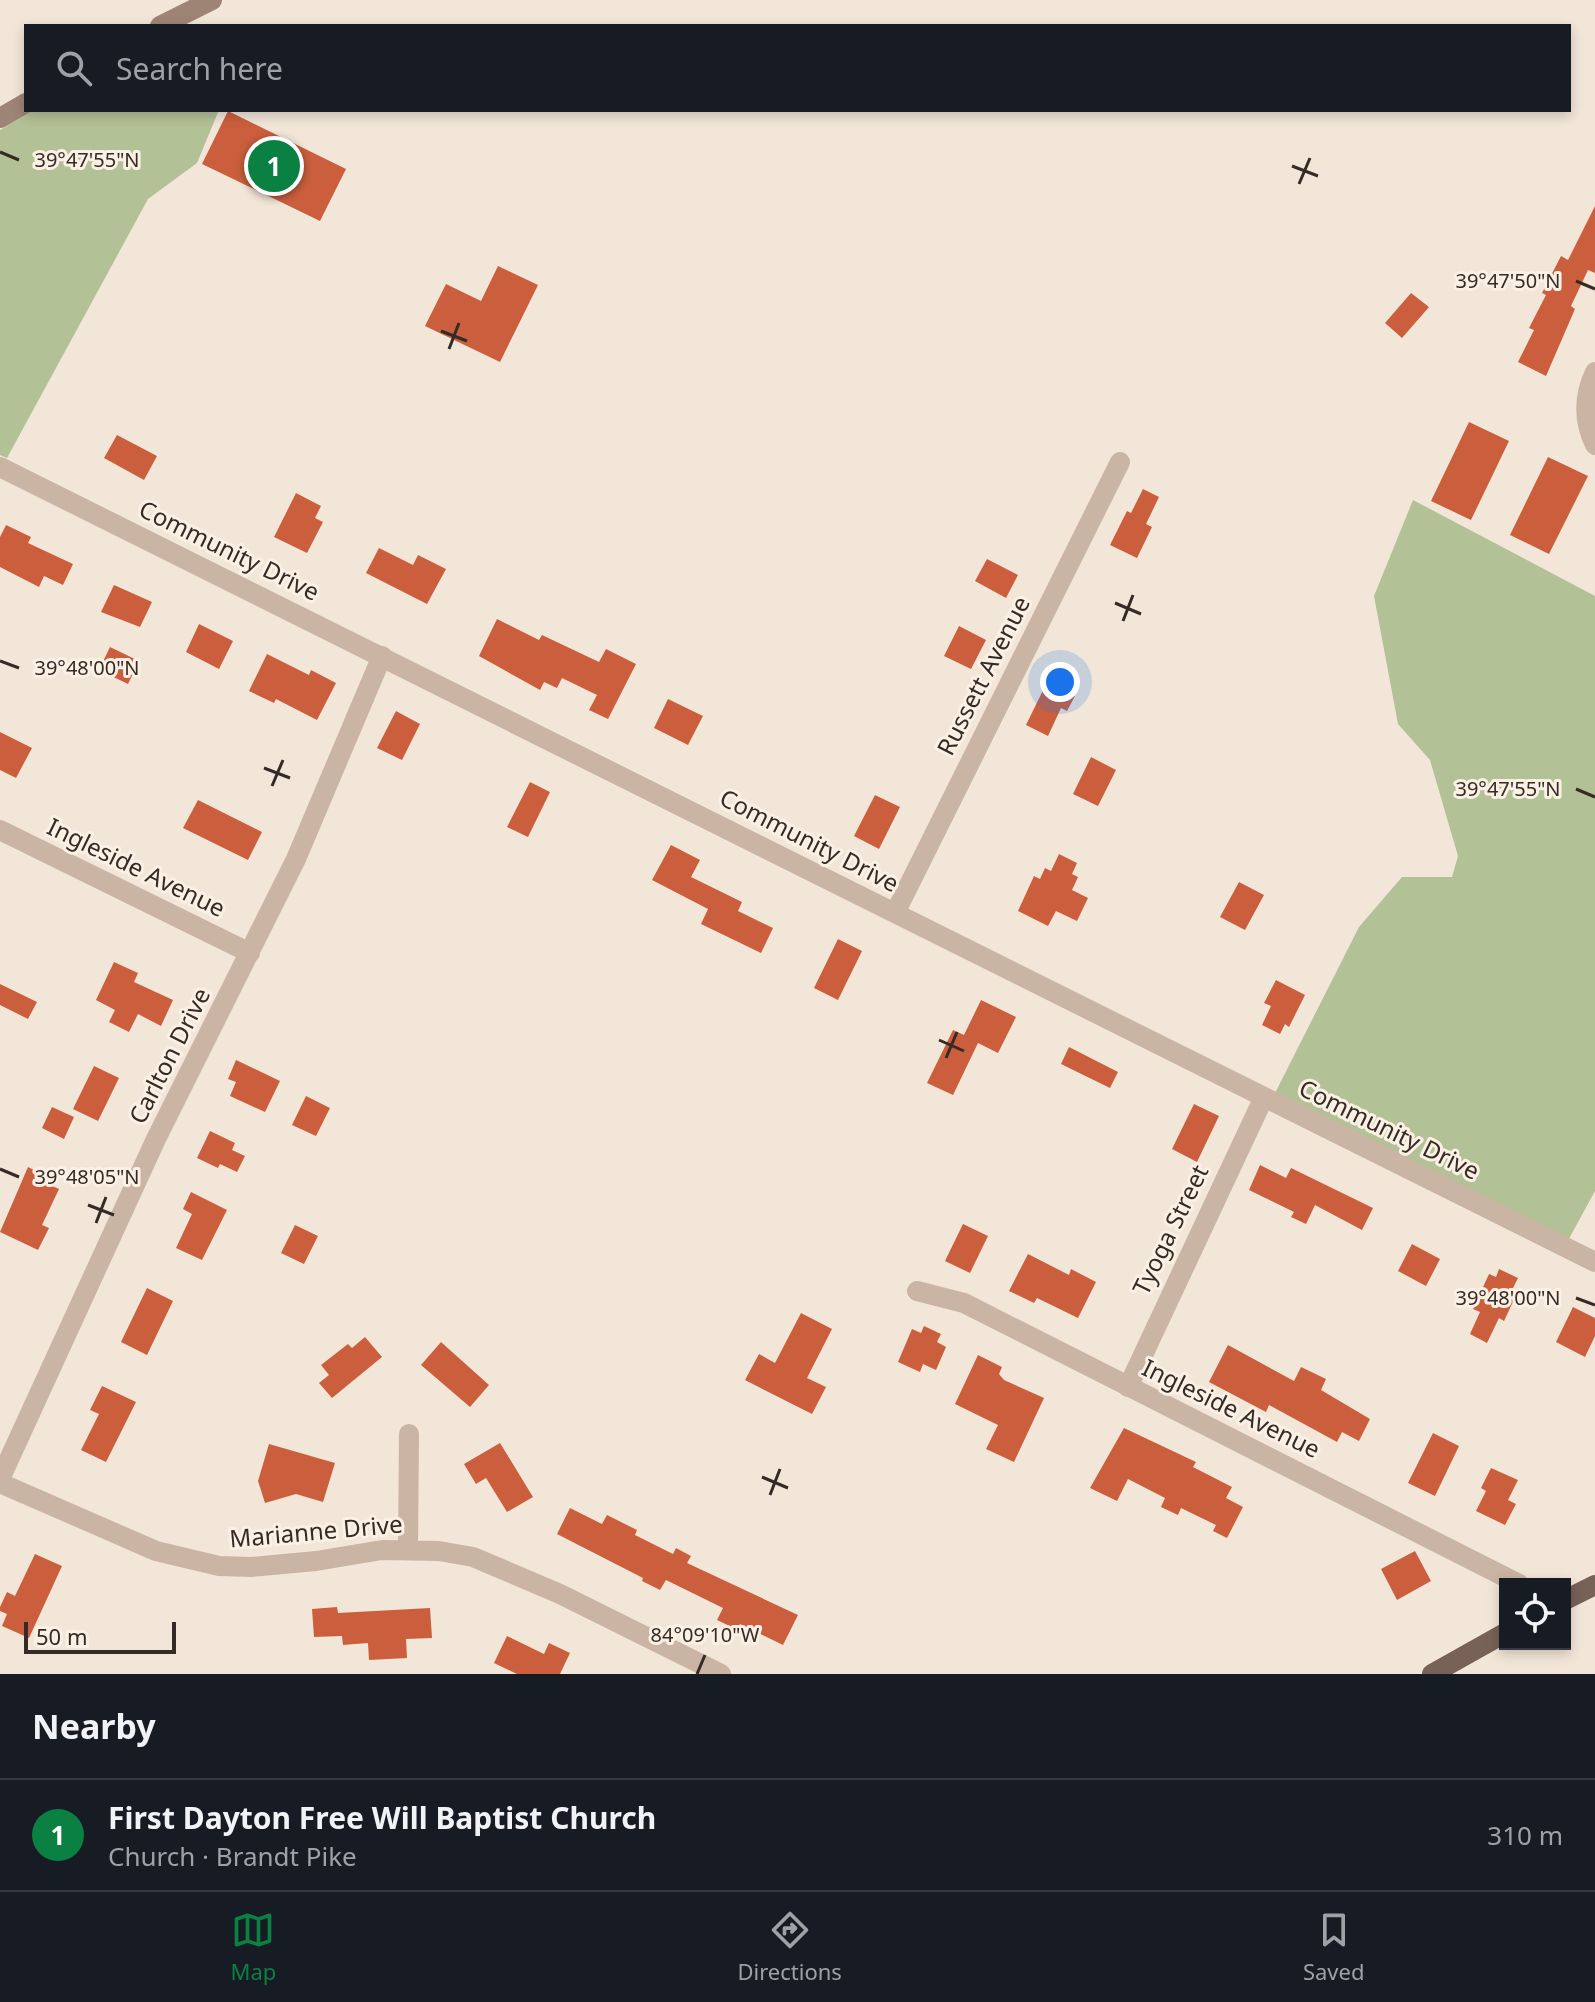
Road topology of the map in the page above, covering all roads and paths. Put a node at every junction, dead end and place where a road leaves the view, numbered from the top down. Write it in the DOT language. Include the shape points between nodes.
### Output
graph roads {
  1 [pos="212,0"];
  2 [pos="164,24"];
  3 [pos="24,104"];
  4 [pos="0,118"];
  5 [pos="1595,372"];
  6 [pos="1595,445"];
  7 [pos="1120,462"];
  8 [pos="0,467"];
  9 [pos="382,656"];
  10 [pos="0,830"];
  11 [pos="895,913"];
  12 [pos="250,953"];
  13 [pos="1264,1097"];
  14 [pos="1595,1262"];
  15 [pos="917,1291"];
  16 [pos="1128,1387"];
  17 [pos="409,1434"];
  18 [pos="0,1481"];
  19 [pos="408,1549"];
  20 [pos="1507,1578"];
  21 [pos="1595,1585"];
  22 [pos="1571,1597"];
  23 [pos="1499,1636"];
  24 [pos="721,1674"];
  25 [pos="1432,1674"];
  1 -- 2 [label="main road"];
  3 -- 4 [label="main road"];
  5 -- 6 [label="street" via="1585,400 1586,423"];
  7 -- 11 [label="street, Russett Avenue"];
  8 -- 9 [label="street, Community Drive"];
  9 -- 11 [label="street, Community Drive"];
  9 -- 12 [label="street, Carlton Drive"];
  10 -- 12 [label="street, Ingleside Avenue"];
  11 -- 13 [label="street, Community Drive"];
  12 -- 18 [label="street, Carlton Drive" via="156,1139"];
  13 -- 14 [label="street, Community Drive"];
  13 -- 16 [label="street, Tyoga Street"];
  15 -- 16 [label="street, Ingleside Avenue" via="964,1303"];
  16 -- 20 [label="street, Ingleside Avenue"];
  17 -- 19 [label="street"];
  18 -- 19 [label="street, Marianne Drive" via="156,1551 219,1566"];
  19 -- 24 [label="street, Marianne Drive" via="473,1557 514,1572"];
  21 -- 22 [label="main road"];
  23 -- 25 [label="main road"];
}
